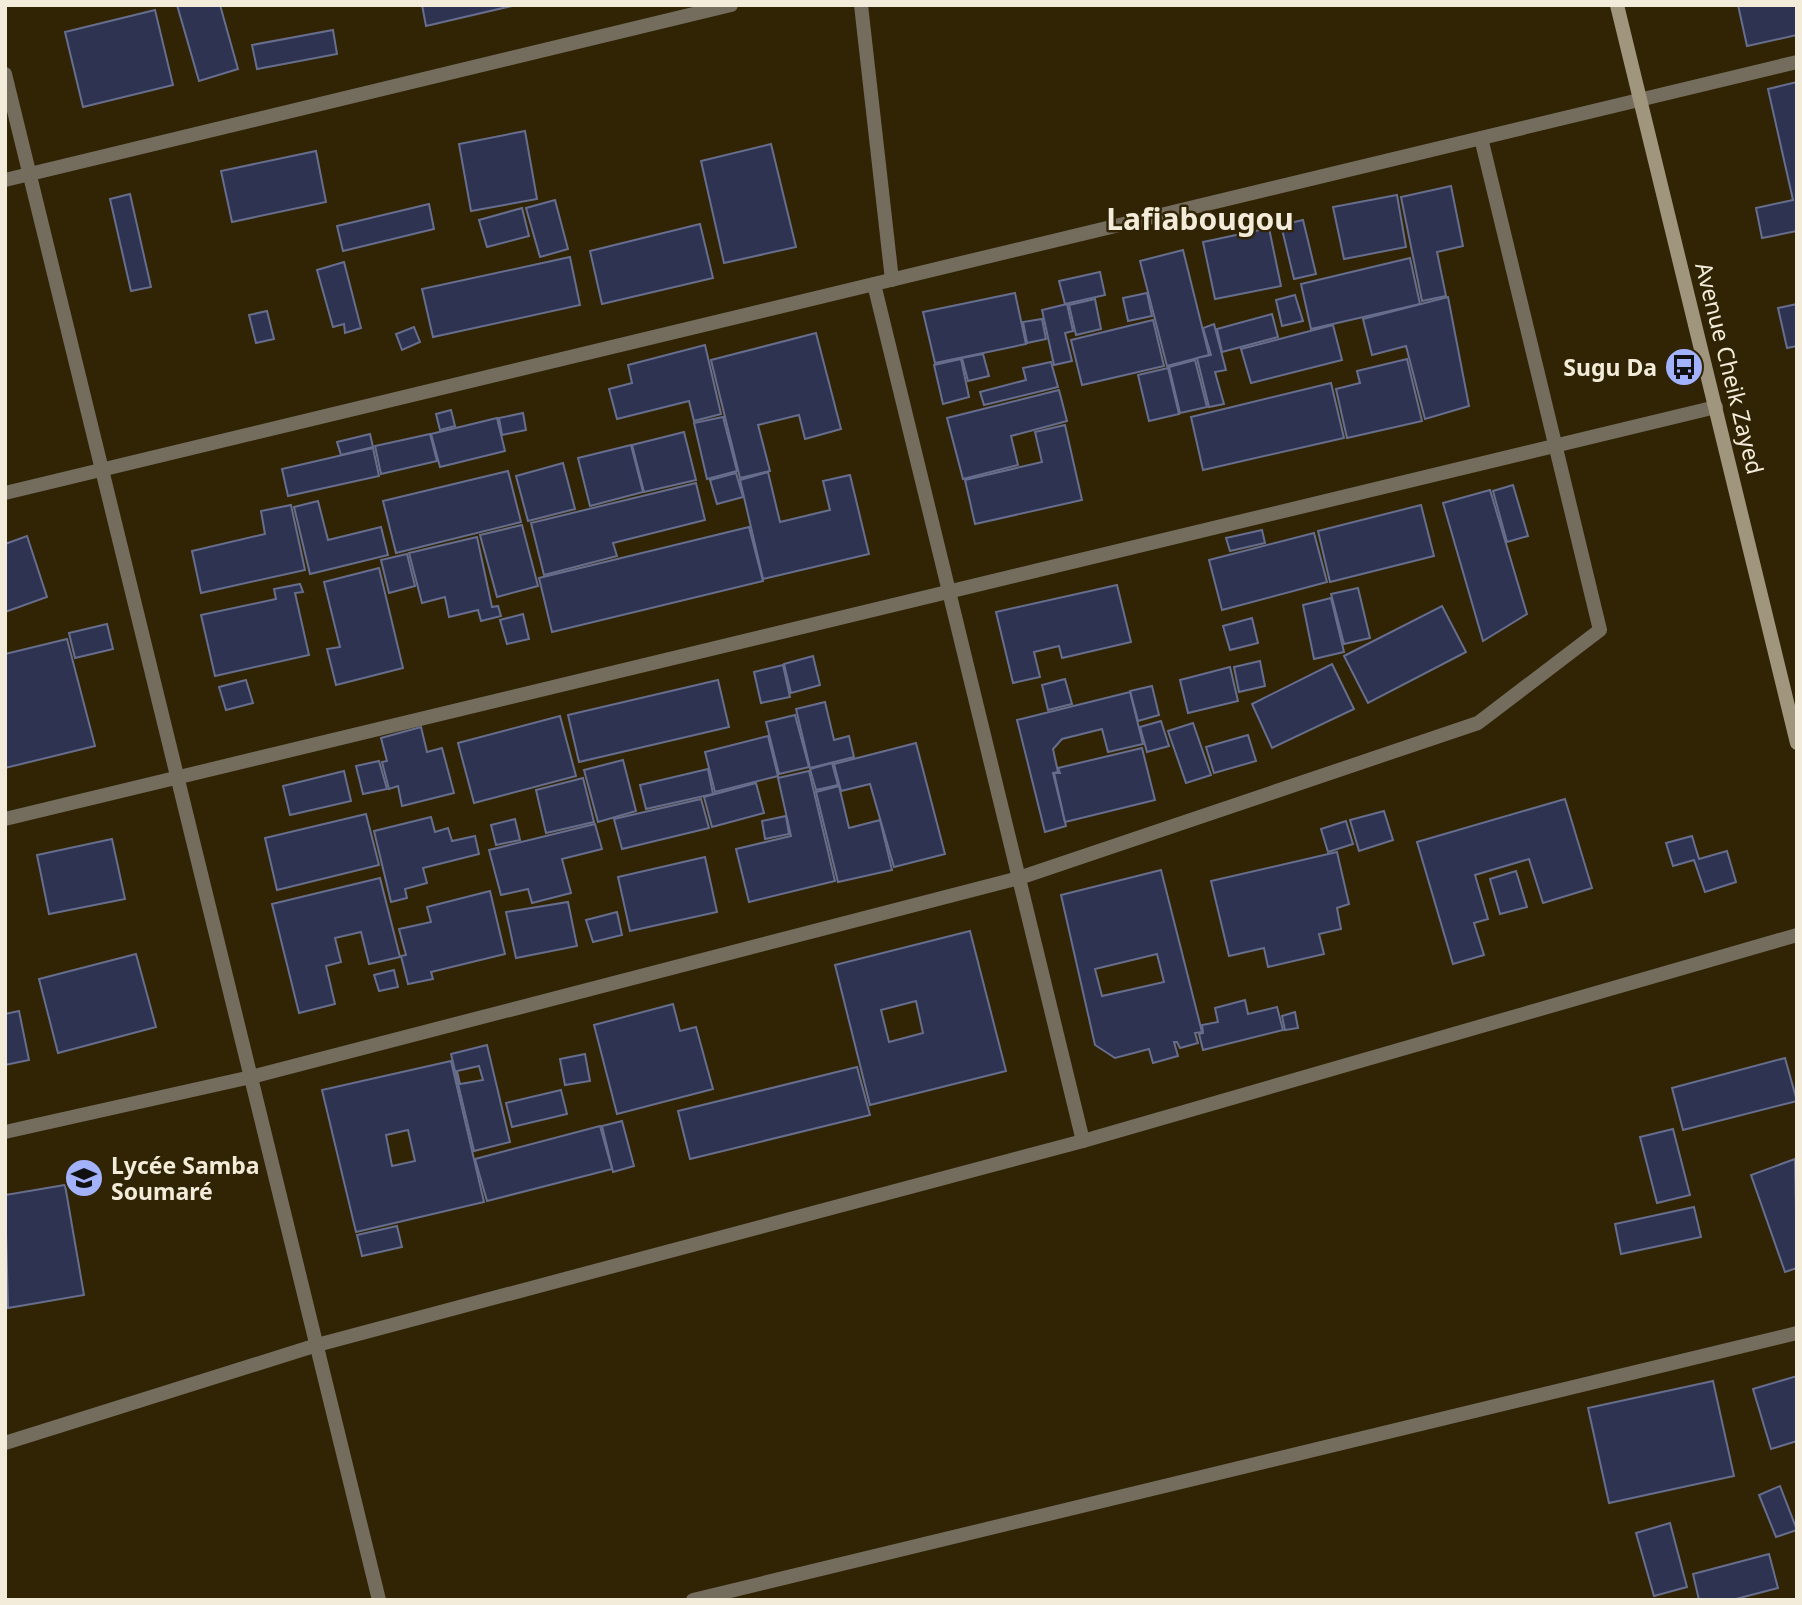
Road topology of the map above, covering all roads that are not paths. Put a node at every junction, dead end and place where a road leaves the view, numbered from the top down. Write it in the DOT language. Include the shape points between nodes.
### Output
graph roads {
  1 [pos="732,5"];
  2 [pos="861,5"];
  3 [pos="1617,5"];
  4 [pos="1797,61"];
  5 [pos="5,74"];
  6 [pos="1641,99"];
  7 [pos="1481,138"];
  8 [pos="30,174"];
  9 [pos="5,180"];
  10 [pos="892,280"];
  11 [pos="874,284"];
  12 [pos="1716,407"];
  13 [pos="1555,446"];
  14 [pos="103,470"];
  15 [pos="5,493"];
  16 [pos="949,592"];
  17 [pos="1797,743"];
  18 [pos="178,778"];
  19 [pos="5,819"];
  20 [pos="1019,878"];
  21 [pos="1797,935"];
  22 [pos="251,1077"];
  23 [pos="5,1132"];
  24 [pos="1083,1141"];
  25 [pos="1797,1333"];
  26 [pos="317,1345"];
  27 [pos="5,1443"];
  28 [pos="379,1600"];
  29 [pos="694,1600"];
  1 -- 8 [label="street"];
  2 -- 10 [label="street"];
  3 -- 6 [label="street, Avenue Cheik Zayed"];
  4 -- 6 [label="street"];
  5 -- 8 [label="street"];
  6 -- 7 [label="street"];
  6 -- 12 [label="street, Avenue Cheik Zayed"];
  7 -- 10 [label="street"];
  7 -- 13 [label="street"];
  8 -- 9 [label="street"];
  8 -- 14 [label="street"];
  10 -- 11 [label="street"];
  11 -- 14 [label="street"];
  11 -- 16 [label="street"];
  12 -- 13 [label="street"];
  12 -- 17 [label="street, Avenue Cheik Zayed"];
  13 -- 16 [label="street"];
  13 -- 20 [label="street" via="1600,630 1478,723"];
  14 -- 15 [label="street"];
  14 -- 18 [label="street"];
  16 -- 18 [label="street"];
  16 -- 20 [label="street"];
  18 -- 19 [label="street"];
  18 -- 22 [label="street"];
  20 -- 22 [label="street"];
  20 -- 24 [label="street"];
  21 -- 24 [label="street"];
  22 -- 23 [label="street"];
  22 -- 26 [label="street"];
  24 -- 26 [label="street"];
  25 -- 29 [label="street"];
  26 -- 27 [label="street"];
  26 -- 28 [label="street"];
}
